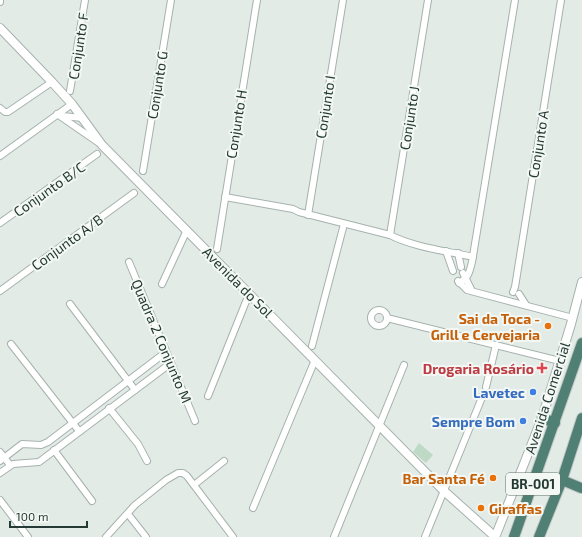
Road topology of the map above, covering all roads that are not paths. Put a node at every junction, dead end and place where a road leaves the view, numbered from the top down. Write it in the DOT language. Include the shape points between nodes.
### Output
graph roads {
  1 [pos="85,0"];
  2 [pos="171,0"];
  3 [pos="257,0"];
  4 [pos="343,0"];
  5 [pos="428,0"];
  6 [pos="515,0"];
  7 [pos="561,0"];
  8 [pos="0,28"];
  9 [pos="52,82"];
  10 [pos="70,91"];
  11 [pos="72,104"];
  12 [pos="0,108"];
  13 [pos="59,115"];
  14 [pos="84,121"];
  15 [pos="77,127"];
  16 [pos="102,145"];
  17 [pos="97,154"];
  18 [pos="0,156"];
  19 [pos="143,171"];
  20 [pos="134,193"];
  21 [pos="225,199"];
  22 [pos="308,215"];
  23 [pos="0,223"];
  24 [pos="344,224"];
  25 [pos="187,230"];
  26 [pos="390,235"];
  27 [pos="217,249"];
  28 [pos="446,251"];
  29 [pos="458,254"];
  30 [pos="473,257"];
  31 [pos="129,262"];
  32 [pos="461,267"];
  33 [pos="454,271"];
  34 [pos="464,276"];
  35 [pos="582,282"];
  36 [pos="162,284"];
  37 [pos="0,291"];
  38 [pos="472,291"];
  39 [pos="249,294"];
  40 [pos="514,294"];
  41 [pos="70,304"];
  42 [pos="526,305"];
  43 [pos="387,318"];
  44 [pos="573,318"];
  45 [pos="582,343"];
  46 [pos="11,344"];
  47 [pos="496,345"];
  48 [pos="312,346"];
  49 [pos="166,352"];
  50 [pos="315,360"];
  51 [pos="560,361"];
  52 [pos="171,363"];
  53 [pos="404,365"];
  54 [pos="129,381"];
  55 [pos="486,387"];
  56 [pos="135,390"];
  57 [pos="483,395"];
  58 [pos="208,396"];
  59 [pos="109,408"];
  60 [pos="542,418"];
  61 [pos="582,418"];
  62 [pos="195,421"];
  63 [pos="73,423"];
  64 [pos="555,423"];
  65 [pos="380,426"];
  66 [pos="79,431"];
  67 [pos="54,450"];
  68 [pos="0,452"];
  69 [pos="2,459"];
  70 [pos="147,461"];
  71 [pos="224,461"];
  72 [pos="10,465"];
  73 [pos="0,473"];
  74 [pos="562,480"];
  75 [pos="194,485"];
  76 [pos="581,488"];
  77 [pos="444,491"];
  78 [pos="0,500"];
  79 [pos="92,501"];
  80 [pos="253,508"];
  81 [pos="128,514"];
  82 [pos="491,535"];
  83 [pos="28,537"];
  84 [pos="106,537"];
  85 [pos="146,537"];
  86 [pos="233,537"];
  87 [pos="334,537"];
  88 [pos="425,537"];
  89 [pos="514,537"];
  90 [pos="539,537"];
  1 -- 10 [label="street, Conjunto F"];
  2 -- 19 [label="street, Conjunto G"];
  3 -- 21 [label="street, Conjunto H"];
  4 -- 22 [label="street, Conjunto I"];
  5 -- 26 [label="street, Conjunto J"];
  6 -- 30 [label="street"];
  7 -- 40 [label="street, Conjunto A"];
  8 -- 9 [label="street, Avenida do Sol"];
  9 -- 11 [label="street, Avenida do Sol"];
  9 -- 12 [label="street" via="7,112"];
  11 -- 13 [label="street"];
  11 -- 14 [label="street, Avenida do Sol"];
  13 -- 14 [label="street"];
  13 -- 15 [label="street"];
  13 -- 18 [label="street"];
  14 -- 15 [label="street" via="81,127"];
  14 -- 16 [label="street, Avenida do Sol"];
  15 -- 16 [label="street"];
  16 -- 25 [label="street, Avenida do Sol"];
  17 -- 23 [label="street, Conjunto B/C"];
  20 -- 37 [label="street, Conjunto A/B"];
  21 -- 22 [label="street" via="293,209"];
  21 -- 27 [label="street, Conjunto H"];
  22 -- 24 [label="street"];
  24 -- 26 [label="street"];
  24 -- 48 [label="street"];
  25 -- 36 [label="street"];
  25 -- 39 [label="street, Avenida do Sol"];
  26 -- 28 [label="street"];
  28 -- 29 [label="street"];
  28 -- 33 [label="street"];
  29 -- 30 [label="street"];
  29 -- 32 [label="street"];
  30 -- 34 [label="street" via="468,275"];
  31 -- 49 [label="street, Quadra 2 Conjunto M"];
  34 -- 38 [label="street"];
  34 -- 38 [label="street" via="458,281 467,290"];
  35 -- 44 [label="street, Avenida Comercial"];
  38 -- 40 [label="street"];
  39 -- 50 [label="street, Avenida do Sol"];
  39 -- 58 [label="street"];
  40 -- 42 [label="street"];
  40 -- 42 [label="street"];
  41 -- 54 [label="street"];
  42 -- 44 [label="street"];
  43 -- 47 [label="street"];
  44 -- 51 [label="street, Avenida Comercial"];
  45 -- 64 [label="highway, BR-001"];
  46 -- 63 [label="street"];
  47 -- 51 [label="street"];
  47 -- 55 [label="street"];
  49 -- 52 [label="street, Quadra 2 Conjunto M"];
  49 -- 54 [label="street"];
  50 -- 65 [label="street, Avenida do Sol"];
  50 -- 80 [label="street"];
  51 -- 60 [label="street, Avenida Comercial"];
  52 -- 56 [label="street"];
  52 -- 62 [label="street, Quadra 2 Conjunto M"];
  53 -- 65 [label="street"];
  54 -- 56 [label="street"];
  54 -- 63 [label="street"];
  56 -- 59 [label="street"];
  57 -- 77 [label="street"];
  59 -- 66 [label="street"];
  59 -- 70 [label="street" via="138,444"];
  60 -- 64 [label="highway"];
  60 -- 82 [label="street, Avenida Comercial"];
  61 -- 74 [label="highway, BR-001"];
  63 -- 66 [label="street"];
  63 -- 69 [label="street" via="45,444 22,444"];
  64 -- 89 [label="highway, BR-001"];
  65 -- 77 [label="street, Avenida do Sol"];
  65 -- 87 [label="street"];
  66 -- 67 [label="street"];
  67 -- 72 [label="street" via="39,462"];
  67 -- 79 [label="street"];
  68 -- 69 [label="street"];
  69 -- 72 [label="street"];
  71 -- 75 [label="street"];
  72 -- 73 [label="street"];
  74 -- 76 [label="highway"];
  74 -- 90 [label="highway, BR-001"];
  75 -- 81 [label="street" via="184,474 178,473 143,499"];
  75 -- 86 [label="street"];
  77 -- 82 [label="street, Avenida do Sol"];
  77 -- 88 [label="street"];
  78 -- 83 [label="street"];
  81 -- 84 [label="street"];
  81 -- 85 [label="street"];
}
